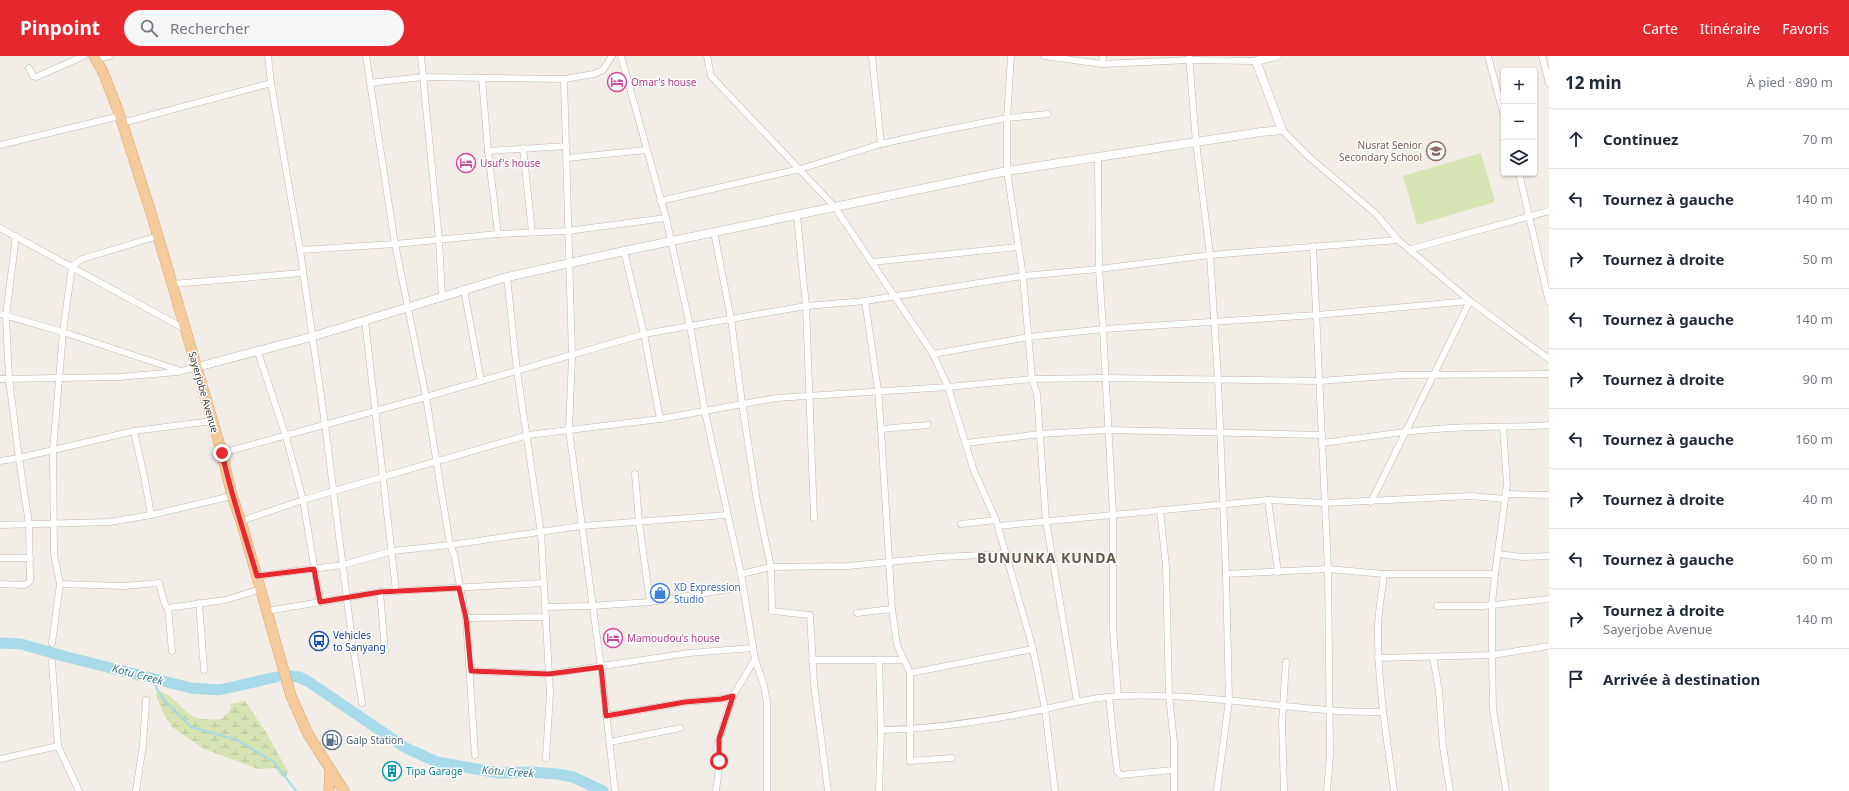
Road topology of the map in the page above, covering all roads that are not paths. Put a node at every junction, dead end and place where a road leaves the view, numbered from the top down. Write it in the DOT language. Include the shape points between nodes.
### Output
graph roads {
  1 [pos="84,56"];
  2 [pos="110,56"];
  3 [pos="268,56"];
  4 [pos="366,56"];
  5 [pos="421,56"];
  6 [pos="612,56"];
  7 [pos="621,56"];
  8 [pos="708,56"];
  9 [pos="872,56"];
  10 [pos="1011,56"];
  11 [pos="1044,56"];
  12 [pos="1103,56"];
  13 [pos="1241,56"];
  14 [pos="1276,56"];
  15 [pos="1488,56"];
  16 [pos="1542,56"];
  17 [pos="95,57"];
  18 [pos="1189,58"];
  19 [pos="1256,61"];
  20 [pos="1102,64"];
  21 [pos="29,68"];
  22 [pos="422,77"];
  23 [pos="482,78"];
  24 [pos="564,79"];
  25 [pos="271,83"];
  26 [pos="370,83"];
  27 [pos="1549,83"];
  28 [pos="1501,105"];
  29 [pos="1048,114"];
  30 [pos="1007,118"];
  31 [pos="121,119"];
  32 [pos="1282,130"];
  33 [pos="1196,142"];
  34 [pos="882,144"];
  35 [pos="0,145"];
  36 [pos="567,146"];
  37 [pos="522,148"];
  38 [pos="646,150"];
  39 [pos="488,151"];
  40 [pos="567,158"];
  41 [pos="1098,158"];
  42 [pos="800,169"];
  43 [pos="1007,171"];
  44 [pos="1520,176"];
  45 [pos="660,201"];
  46 [pos="834,206"];
  47 [pos="1549,211"];
  48 [pos="796,216"];
  49 [pos="1530,216"];
  50 [pos="666,218"];
  51 [pos="0,228"];
  52 [pos="567,231"];
  53 [pos="532,232"];
  54 [pos="714,232"];
  55 [pos="498,234"];
  56 [pos="16,236"];
  57 [pos="158,236"];
  58 [pos="439,240"];
  59 [pos="1398,240"];
  60 [pos="670,241"];
  61 [pos="395,244"];
  62 [pos="1313,246"];
  63 [pos="1018,247"];
  64 [pos="1411,249"];
  65 [pos="300,250"];
  66 [pos="624,251"];
  67 [pos="1210,255"];
  68 [pos="872,262"];
  69 [pos="568,264"];
  70 [pos="72,266"];
  71 [pos="1099,269"];
  72 [pos="302,273"];
  73 [pos="1023,276"];
  74 [pos="507,277"];
  75 [pos="172,284"];
  76 [pos="464,290"];
  77 [pos="894,296"];
  78 [pos="442,297"];
  79 [pos="865,301"];
  80 [pos="1470,302"];
  81 [pos="1549,302"];
  82 [pos="806,306"];
  83 [pos="407,308"];
  84 [pos="1317,314"];
  85 [pos="2,316"];
  86 [pos="731,320"];
  87 [pos="365,321"];
  88 [pos="1213,321"];
  89 [pos="690,326"];
  90 [pos="185,329"];
  91 [pos="1103,329"];
  92 [pos="63,332"];
  93 [pos="644,334"];
  94 [pos="311,337"];
  95 [pos="1029,337"];
  96 [pos="258,352"];
  97 [pos="933,354"];
  98 [pos="572,356"];
  99 [pos="1549,359"];
  100 [pos="197,368"];
  101 [pos="517,371"];
  102 [pos="181,372"];
  103 [pos="1549,374"];
  104 [pos="1432,375"];
  105 [pos="59,378"];
  106 [pos="1104,378"];
  107 [pos="0,379"];
  108 [pos="9,379"];
  109 [pos="1032,379"];
  110 [pos="1218,379"];
  111 [pos="481,381"];
  112 [pos="1320,381"];
  113 [pos="948,387"];
  114 [pos="878,390"];
  115 [pos="809,395"];
  116 [pos="426,397"];
  117 [pos="742,403"];
  118 [pos="375,410"];
  119 [pos="705,412"];
  120 [pos="660,419"];
  121 [pos="212,421"];
  122 [pos="325,424"];
  123 [pos="928,425"];
  124 [pos="1549,425"];
  125 [pos="1502,428"];
  126 [pos="881,429"];
  127 [pos="569,430"];
  128 [pos="1108,430"];
  129 [pos="134,431"];
  130 [pos="1406,432"];
  131 [pos="1040,434"];
  132 [pos="1220,434"];
  133 [pos="528,435"];
  134 [pos="1322,435"];
  135 [pos="286,437"];
  136 [pos="966,442"];
  137 [pos="1323,443"];
  138 [pos="53,450"];
  139 [pos="222,453"];
  140 [pos="18,458"];
  141 [pos="0,461"];
  142 [pos="436,462"];
  143 [pos="635,474"];
  144 [pos="382,477"];
  145 [pos="333,492"];
  146 [pos="1549,495"];
  147 [pos="232,496"];
  148 [pos="1505,496"];
  149 [pos="303,500"];
  150 [pos="1268,500"];
  151 [pos="1371,502"];
  152 [pos="1325,503"];
  153 [pos="1222,504"];
  154 [pos="1160,510"];
  155 [pos="1113,514"];
  156 [pos="151,515"];
  157 [pos="727,515"];
  158 [pos="814,518"];
  159 [pos="241,521"];
  160 [pos="639,522"];
  161 [pos="1046,522"];
  162 [pos="53,523"];
  163 [pos="997,523"];
  164 [pos="29,524"];
  165 [pos="961,524"];
  166 [pos="0,525"];
  167 [pos="581,526"];
  168 [pos="541,533"];
  169 [pos="450,545"];
  170 [pos="392,551"];
  171 [pos="1004,554"];
  172 [pos="1498,554"];
  173 [pos="1549,556"];
  174 [pos="0,558"];
  175 [pos="30,558"];
  176 [pos="889,563"];
  177 [pos="343,565"];
  178 [pos="771,567"];
  179 [pos="314,569"];
  180 [pos="1328,569"];
  181 [pos="1278,572"];
  182 [pos="741,574"];
  183 [pos="1226,574"];
  184 [pos="1384,574"];
  185 [pos="1495,574"];
  186 [pos="257,576"];
  187 [pos="543,583"];
  188 [pos="0,584"];
  189 [pos="60,584"];
  190 [pos="742,587"];
  191 [pos="459,588"];
  192 [pos="261,589"];
  193 [pos="396,591"];
  194 [pos="380,592"];
  195 [pos="347,598"];
  196 [pos="1549,599"];
  197 [pos="320,602"];
  198 [pos="650,602"];
  199 [pos="199,603"];
  200 [pos="1492,604"];
  201 [pos="591,606"];
  202 [pos="1437,606"];
  203 [pos="546,607"];
  204 [pos="168,608"];
  205 [pos="892,609"];
  206 [pos="267,612"];
  207 [pos="857,612"];
  208 [pos="546,617"];
  209 [pos="466,618"];
  210 [pos="52,643"];
  211 [pos="1549,646"];
  212 [pos="753,648"];
  213 [pos="1033,649"];
  214 [pos="385,650"];
  215 [pos="172,651"];
  216 [pos="1492,654"];
  217 [pos="1378,658"];
  218 [pos="1433,658"];
  219 [pos="755,659"];
  220 [pos="812,660"];
  221 [pos="903,660"];
  222 [pos="52,662"];
  223 [pos="879,662"];
  224 [pos="1286,662"];
  225 [pos="601,667"];
  226 [pos="204,670"];
  227 [pos="471,671"];
  228 [pos="910,673"];
  229 [pos="549,674"];
  230 [pos="733,696"];
  231 [pos="1118,696"];
  232 [pos="1169,696"];
  233 [pos="1109,697"];
  234 [pos="146,700"];
  235 [pos="1229,700"];
  236 [pos="1077,701"];
  237 [pos="362,703"];
  238 [pos="1284,706"];
  239 [pos="1046,709"];
  240 [pos="1329,710"];
  241 [pos="1383,712"];
  242 [pos="606,716"];
  243 [pos="680,728"];
  244 [pos="909,729"];
  245 [pos="881,730"];
  246 [pos="610,742"];
  247 [pos="58,746"];
  248 [pos="475,755"];
  249 [pos="546,758"];
  250 [pos="952,758"];
  251 [pos="0,759"];
  252 [pos="330,770"];
  253 [pos="1173,770"];
  254 [pos="343,790"];
  255 [pos="79,791"];
  256 [pos="136,791"];
  257 [pos="329,791"];
  258 [pos="615,791"];
  259 [pos="716,791"];
  260 [pos="767,791"];
  261 [pos="828,791"];
  262 [pos="879,791"];
  263 [pos="1056,791"];
  264 [pos="1174,791"];
  265 [pos="1217,791"];
  266 [pos="1284,791"];
  267 [pos="1327,791"];
  268 [pos="1394,791"];
  269 [pos="1450,791"];
  270 [pos="1506,791"];
  1 -- 21 [label="street" via="36,77"];
  2 -- 17 [label="street"];
  3 -- 25 [label="street"];
  4 -- 26 [label="street"];
  5 -- 22 [label="street"];
  6 -- 24 [label="street" via="603,70"];
  7 -- 38 [label="street"];
  8 -- 42 [label="street" via="711,76"];
  9 -- 34 [label="street"];
  10 -- 30 [label="street"];
  11 -- 20 [label="street"];
  12 -- 20 [label="street"];
  13 -- 19 [label="street"];
  14 -- 19 [label="street"];
  15 -- 28 [label="street"];
  16 -- 27 [label="street"];
  17 -- 31 [label="main road, Sayerjobe Avenue"];
  18 -- 19 [label="street"];
  18 -- 20 [label="street"];
  18 -- 33 [label="street"];
  19 -- 32 [label="street"];
  22 -- 23 [label="street"];
  22 -- 26 [label="street"];
  22 -- 58 [label="street"];
  23 -- 24 [label="street"];
  23 -- 39 [label="street"];
  24 -- 36 [label="street"];
  25 -- 31 [label="street"];
  25 -- 65 [label="street"];
  26 -- 61 [label="street"];
  29 -- 30 [label="street"];
  30 -- 34 [label="street"];
  30 -- 43 [label="street"];
  31 -- 35 [label="street"];
  31 -- 57 [label="main road, Sayerjobe Avenue"];
  32 -- 33 [label="street"];
  32 -- 59 [label="street" via="1309,157 1375,213"];
  33 -- 41 [label="street"];
  33 -- 67 [label="street"];
  34 -- 42 [label="street"];
  36 -- 37 [label="street"];
  36 -- 40 [label="street"];
  37 -- 39 [label="street"];
  37 -- 53 [label="street"];
  38 -- 40 [label="street"];
  38 -- 45 [label="street"];
  39 -- 55 [label="street"];
  40 -- 52 [label="street"];
  41 -- 43 [label="street"];
  41 -- 71 [label="street"];
  42 -- 45 [label="street"];
  42 -- 46 [label="street"];
  43 -- 46 [label="street"];
  43 -- 63 [label="street"];
  44 -- 49 [label="street"];
  45 -- 50 [label="street"];
  46 -- 48 [label="street"];
  46 -- 68 [label="street"];
  47 -- 49 [label="street"];
  48 -- 54 [label="street"];
  48 -- 82 [label="street"];
  49 -- 64 [label="street"];
  49 -- 81 [label="street"];
  50 -- 52 [label="street"];
  50 -- 60 [label="street"];
  51 -- 56 [label="street"];
  52 -- 53 [label="street"];
  52 -- 69 [label="street"];
  53 -- 55 [label="street"];
  54 -- 60 [label="street"];
  54 -- 86 [label="street"];
  55 -- 58 [label="street"];
  56 -- 70 [label="street"];
  56 -- 85 [label="street"];
  57 -- 70 [label="street" via="82,259"];
  57 -- 75 [label="main road, Sayerjobe Avenue"];
  58 -- 61 [label="street"];
  58 -- 78 [label="street"];
  59 -- 62 [label="street"];
  59 -- 64 [label="street"];
  60 -- 66 [label="street"];
  60 -- 89 [label="street"];
  61 -- 65 [label="street"];
  61 -- 83 [label="street"];
  62 -- 67 [label="street"];
  62 -- 84 [label="street"];
  63 -- 68 [label="street"];
  63 -- 73 [label="street"];
  64 -- 80 [label="street"];
  65 -- 72 [label="street"];
  66 -- 69 [label="street"];
  66 -- 93 [label="street"];
  67 -- 71 [label="street"];
  67 -- 88 [label="street"];
  68 -- 77 [label="street"];
  69 -- 74 [label="street"];
  69 -- 98 [label="street"];
  70 -- 90 [label="street"];
  70 -- 92 [label="street"];
  71 -- 73 [label="street"];
  71 -- 91 [label="street"];
  72 -- 75 [label="street"];
  72 -- 94 [label="street"];
  73 -- 77 [label="street"];
  73 -- 95 [label="street"];
  74 -- 76 [label="street"];
  74 -- 101 [label="street"];
  75 -- 90 [label="main road, Sayerjobe Avenue"];
  76 -- 78 [label="street"];
  76 -- 111 [label="street"];
  77 -- 79 [label="street"];
  77 -- 97 [label="street"];
  78 -- 83 [label="street"];
  79 -- 82 [label="street"];
  79 -- 114 [label="street"];
  80 -- 84 [label="street"];
  80 -- 99 [label="street"];
  80 -- 104 [label="street"];
  82 -- 86 [label="street"];
  82 -- 115 [label="street"];
  83 -- 87 [label="street"];
  83 -- 116 [label="street"];
  84 -- 88 [label="street"];
  84 -- 112 [label="street"];
  85 -- 92 [label="street"];
  85 -- 108 [label="street"];
  86 -- 89 [label="street"];
  86 -- 117 [label="street"];
  87 -- 94 [label="street"];
  87 -- 118 [label="street"];
  88 -- 91 [label="street"];
  88 -- 110 [label="street"];
  89 -- 93 [label="street"];
  89 -- 119 [label="street"];
  90 -- 100 [label="main road, Sayerjobe Avenue"];
  91 -- 95 [label="street"];
  91 -- 106 [label="street"];
  92 -- 102 [label="street"];
  92 -- 105 [label="street"];
  93 -- 98 [label="street"];
  93 -- 120 [label="street"];
  94 -- 96 [label="street"];
  94 -- 122 [label="street"];
  95 -- 97 [label="street"];
  95 -- 109 [label="street"];
  96 -- 100 [label="street"];
  96 -- 135 [label="street"];
  97 -- 113 [label="street"];
  98 -- 101 [label="street"];
  98 -- 127 [label="street"];
  100 -- 102 [label="street"];
  100 -- 121 [label="main road, Sayerjobe Avenue"];
  101 -- 111 [label="street"];
  101 -- 133 [label="street"];
  102 -- 105 [label="street" via="119,378"];
  103 -- 104 [label="street"];
  104 -- 112 [label="street" via="1401,374"];
  104 -- 130 [label="street"];
  105 -- 108 [label="street"];
  105 -- 138 [label="street"];
  106 -- 109 [label="street"];
  106 -- 110 [label="street"];
  106 -- 128 [label="street"];
  107 -- 108 [label="street"];
  108 -- 140 [label="street"];
  109 -- 113 [label="street"];
  109 -- 131 [label="street" via="1037,394"];
  110 -- 112 [label="street"];
  110 -- 132 [label="street"];
  111 -- 116 [label="street"];
  112 -- 134 [label="street"];
  113 -- 114 [label="street"];
  113 -- 136 [label="street"];
  114 -- 115 [label="street"];
  114 -- 126 [label="street"];
  115 -- 117 [label="street"];
  115 -- 158 [label="street"];
  116 -- 118 [label="street"];
  116 -- 142 [label="street"];
  117 -- 119 [label="street"];
  117 -- 178 [label="street" via="757,501"];
  118 -- 122 [label="street"];
  118 -- 144 [label="street"];
  119 -- 120 [label="street"];
  119 -- 157 [label="street"];
  120 -- 127 [label="street"];
  121 -- 129 [label="street"];
  121 -- 139 [label="main road, Sayerjobe Avenue"];
  122 -- 135 [label="street"];
  122 -- 145 [label="street"];
  123 -- 126 [label="street"];
  124 -- 125 [label="street"];
  125 -- 130 [label="street"];
  125 -- 148 [label="street" via="1506,464"];
  126 -- 176 [label="street"];
  127 -- 133 [label="street"];
  127 -- 167 [label="street"];
  128 -- 131 [label="street"];
  128 -- 132 [label="street"];
  128 -- 155 [label="street"];
  129 -- 138 [label="street"];
  129 -- 156 [label="street"];
  130 -- 137 [label="street"];
  130 -- 151 [label="street"];
  131 -- 136 [label="street"];
  131 -- 161 [label="street"];
  132 -- 134 [label="street"];
  132 -- 153 [label="street"];
  133 -- 142 [label="street"];
  133 -- 168 [label="street"];
  134 -- 137 [label="street"];
  135 -- 139 [label="street"];
  135 -- 149 [label="street"];
  136 -- 163 [label="street" via="974,471"];
  137 -- 152 [label="street"];
  138 -- 140 [label="street"];
  138 -- 162 [label="street"];
  139 -- 147 [label="main road, Sayerjobe Avenue"];
  140 -- 141 [label="street"];
  140 -- 164 [label="street"];
  142 -- 144 [label="street"];
  142 -- 169 [label="street"];
  143 -- 160 [label="street"];
  144 -- 145 [label="street"];
  144 -- 170 [label="street"];
  145 -- 149 [label="street"];
  145 -- 177 [label="street"];
  146 -- 148 [label="street"];
  147 -- 156 [label="street"];
  147 -- 159 [label="main road, Sayerjobe Avenue"];
  148 -- 151 [label="street"];
  148 -- 172 [label="street"];
  149 -- 159 [label="street"];
  149 -- 179 [label="street"];
  150 -- 152 [label="street"];
  150 -- 153 [label="street"];
  150 -- 181 [label="street"];
  151 -- 152 [label="street"];
  152 -- 180 [label="street"];
  153 -- 154 [label="street"];
  153 -- 183 [label="street"];
  154 -- 155 [label="street"];
  154 -- 232 [label="street" via="1166,566"];
  155 -- 161 [label="street"];
  155 -- 231 [label="street" via="1114,630"];
  156 -- 162 [label="street" via="109,522"];
  157 -- 160 [label="street"];
  157 -- 182 [label="street"];
  159 -- 186 [label="main road, Sayerjobe Avenue"];
  160 -- 167 [label="street"];
  160 -- 198 [label="street"];
  161 -- 163 [label="street"];
  161 -- 236 [label="street"];
  162 -- 164 [label="street"];
  162 -- 189 [label="street" via="54,554"];
  163 -- 165 [label="street"];
  163 -- 171 [label="street"];
  164 -- 166 [label="street"];
  164 -- 175 [label="street"];
  167 -- 168 [label="street"];
  167 -- 201 [label="street"];
  168 -- 169 [label="street"];
  168 -- 187 [label="street"];
  169 -- 170 [label="street"];
  169 -- 191 [label="street"];
  170 -- 177 [label="street"];
  170 -- 193 [label="street"];
  171 -- 176 [label="street" via="940,557"];
  171 -- 213 [label="street"];
  172 -- 173 [label="street" via="1523,557"];
  172 -- 185 [label="street"];
  174 -- 175 [label="street"];
  175 -- 188 [label="street" via="28,584"];
  176 -- 178 [label="street"];
  176 -- 205 [label="street"];
  177 -- 179 [label="street"];
  177 -- 195 [label="street"];
  178 -- 182 [label="street"];
  178 -- 220 [label="street" via="772,611 810,615"];
  179 -- 186 [label="street"];
  179 -- 197 [label="street"];
  180 -- 181 [label="street"];
  180 -- 184 [label="street"];
  180 -- 240 [label="street"];
  181 -- 183 [label="street"];
  182 -- 190 [label="street"];
  183 -- 235 [label="street"];
  184 -- 185 [label="street"];
  184 -- 217 [label="street"];
  185 -- 200 [label="street"];
  186 -- 192 [label="main road, Sayerjobe Avenue"];
  187 -- 191 [label="street"];
  187 -- 203 [label="street"];
  189 -- 204 [label="street" via="123,586 159,583"];
  189 -- 210 [label="street"];
  190 -- 198 [label="street"];
  190 -- 212 [label="street"];
  191 -- 193 [label="street"];
  191 -- 209 [label="street"];
  192 -- 199 [label="street" via="225,600"];
  192 -- 206 [label="main road, Sayerjobe Avenue"];
  193 -- 194 [label="street"];
  194 -- 195 [label="street"];
  194 -- 214 [label="street"];
  195 -- 197 [label="street"];
  195 -- 237 [label="street"];
  196 -- 200 [label="street"];
  197 -- 206 [label="street"];
  198 -- 201 [label="street"];
  199 -- 204 [label="street"];
  199 -- 226 [label="street"];
  200 -- 202 [label="street"];
  200 -- 216 [label="street"];
  201 -- 203 [label="street"];
  201 -- 225 [label="street"];
  203 -- 208 [label="street"];
  204 -- 215 [label="street"];
  205 -- 207 [label="street"];
  205 -- 221 [label="street" via="897,645"];
  206 -- 252 [label="main road, Sayerjobe Avenue" via="298,715"];
  208 -- 209 [label="street"];
  208 -- 229 [label="street"];
  209 -- 227 [label="street"];
  211 -- 216 [label="street"];
  212 -- 219 [label="street"];
  212 -- 225 [label="street" via="689,653"];
  213 -- 228 [label="street"];
  213 -- 239 [label="street"];
  216 -- 218 [label="street"];
  216 -- 270 [label="street" via="1493,709"];
  217 -- 218 [label="street"];
  217 -- 241 [label="street"];
  218 -- 269 [label="street"];
  219 -- 230 [label="street"];
  219 -- 260 [label="street" via="767,703"];
  220 -- 223 [label="street"];
  220 -- 261 [label="street"];
  221 -- 223 [label="street"];
  221 -- 228 [label="street"];
  222 -- 247 [label="street"];
  223 -- 245 [label="street"];
  224 -- 238 [label="street"];
  225 -- 229 [label="street"];
  225 -- 242 [label="street"];
  227 -- 229 [label="street"];
  227 -- 248 [label="street"];
  228 -- 244 [label="street"];
  229 -- 249 [label="street"];
  230 -- 242 [label="street"];
  230 -- 259 [label="street" via="719,739 719,776"];
  231 -- 232 [label="street"];
  231 -- 233 [label="street"];
  232 -- 235 [label="street"];
  232 -- 253 [label="street" via="1174,742"];
  233 -- 236 [label="street"];
  233 -- 253 [label="street" via="1117,771 1120,775"];
  234 -- 256 [label="street" via="144,745"];
  235 -- 238 [label="street"];
  235 -- 265 [label="street"];
  236 -- 239 [label="street"];
  238 -- 240 [label="street"];
  238 -- 266 [label="street"];
  239 -- 244 [label="street" via="964,723"];
  239 -- 263 [label="street"];
  240 -- 241 [label="street"];
  240 -- 267 [label="street" via="1330,756"];
  241 -- 268 [label="street"];
  242 -- 246 [label="street"];
  243 -- 246 [label="street"];
  244 -- 245 [label="street"];
  244 -- 250 [label="street" via="910,761"];
  245 -- 262 [label="street"];
  246 -- 258 [label="street"];
  247 -- 251 [label="street"];
  247 -- 255 [label="street"];
  252 -- 254 [label="main road, Sayerjobe Avenue"];
  252 -- 257 [label="main road"];
  253 -- 264 [label="street"];
}
